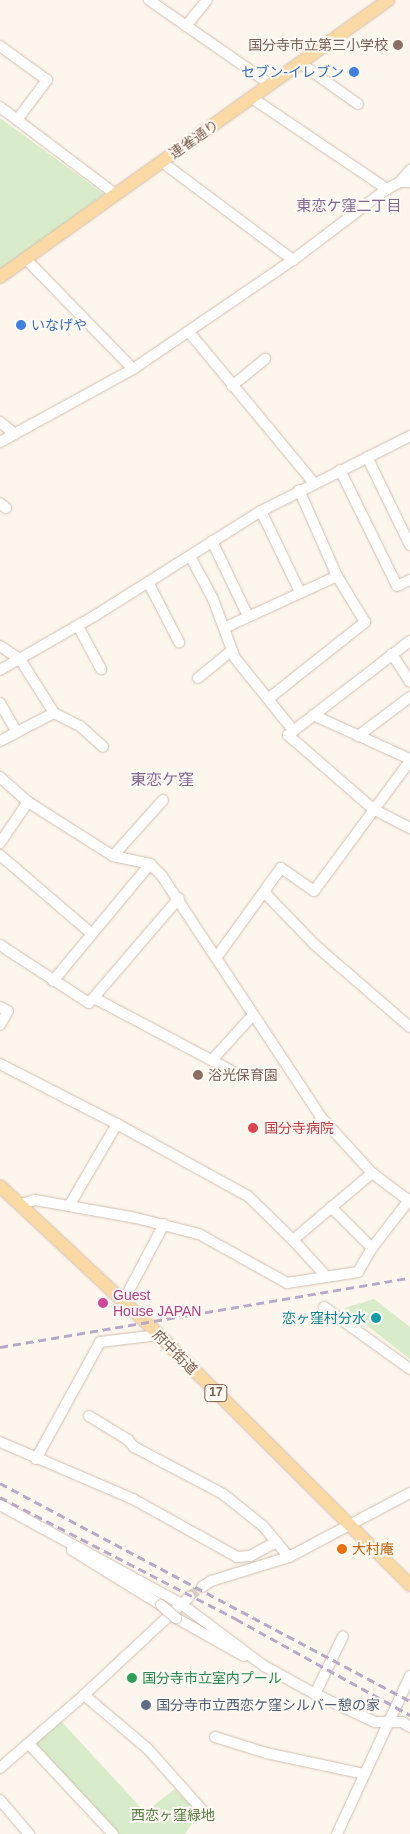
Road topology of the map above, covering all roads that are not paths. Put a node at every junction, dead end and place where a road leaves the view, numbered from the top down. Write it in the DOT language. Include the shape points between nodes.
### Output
graph roads {
  1 [pos="149,0"];
  2 [pos="207,0"];
  3 [pos="388,0"];
  4 [pos="186,26"];
  5 [pos="0,46"];
  6 [pos="300,63"];
  7 [pos="270,84"];
  8 [pos="252,98"];
  9 [pos="358,104"];
  10 [pos="0,107"];
  11 [pos="17,120"];
  12 [pos="162,162"];
  13 [pos="410,170"];
  14 [pos="405,182"];
  15 [pos="387,189"];
  16 [pos="115,194"];
  17 [pos="26,259"];
  18 [pos="293,260"];
  19 [pos="0,277"];
  20 [pos="189,332"];
  21 [pos="265,360"];
  22 [pos="133,369"];
  23 [pos="232,386"];
  24 [pos="0,422"];
  25 [pos="14,434"];
  26 [pos="410,436"];
  27 [pos="0,442"];
  28 [pos="367,457"];
  29 [pos="340,470"];
  30 [pos="313,482"];
  31 [pos="299,490"];
  32 [pos="261,510"];
  33 [pos="212,542"];
  34 [pos="410,545"];
  35 [pos="190,556"];
  36 [pos="337,576"];
  37 [pos="410,580"];
  38 [pos="148,582"];
  39 [pos="300,592"];
  40 [pos="248,616"];
  41 [pos="78,626"];
  42 [pos="224,628"];
  43 [pos="410,641"];
  44 [pos="179,642"];
  45 [pos="0,646"];
  46 [pos="232,651"];
  47 [pos="392,654"];
  48 [pos="20,659"];
  49 [pos="101,669"];
  50 [pos="0,670"];
  51 [pos="198,678"];
  52 [pos="410,682"];
  53 [pos="410,697"];
  54 [pos="268,699"];
  55 [pos="0,702"];
  56 [pos="54,712"];
  57 [pos="313,715"];
  58 [pos="292,729"];
  59 [pos="16,730"];
  60 [pos="358,736"];
  61 [pos="0,741"];
  62 [pos="103,747"];
  63 [pos="410,760"];
  64 [pos="0,777"];
  65 [pos="163,800"];
  66 [pos="28,802"];
  67 [pos="372,809"];
  68 [pos="410,828"];
  69 [pos="0,843"];
  70 [pos="0,855"];
  71 [pos="113,856"];
  72 [pos="150,864"];
  73 [pos="265,892"];
  74 [pos="179,898"];
  75 [pos="92,934"];
  76 [pos="0,945"];
  77 [pos="216,958"];
  78 [pos="53,981"];
  79 [pos="96,999"];
  80 [pos="0,1007"];
  81 [pos="253,1015"];
  82 [pos="0,1025"];
  83 [pos="410,1026"];
  84 [pos="212,1060"];
  85 [pos="0,1064"];
  86 [pos="232,1071"];
  87 [pos="116,1124"];
  88 [pos="372,1174"];
  89 [pos="0,1186"];
  90 [pos="409,1200"];
  91 [pos="21,1204"];
  92 [pos="69,1206"];
  93 [pos="331,1207"];
  94 [pos="164,1224"];
  95 [pos="293,1240"];
  96 [pos="372,1248"];
  97 [pos="326,1276"];
  98 [pos="123,1302"];
  99 [pos="324,1307"];
  100 [pos="159,1335"];
  101 [pos="410,1369"];
  102 [pos="89,1416"];
  103 [pos="0,1442"];
  104 [pos="36,1458"];
  105 [pos="410,1492"];
  106 [pos="0,1505"];
  107 [pos="349,1527"];
  108 [pos="66,1540"];
  109 [pos="276,1542"];
  110 [pos="289,1557"];
  111 [pos="410,1585"];
  112 [pos="202,1587"];
  113 [pos="185,1600"];
  114 [pos="344,1636"];
  115 [pos="261,1664"];
  116 [pos="410,1676"];
  117 [pos="314,1694"];
  118 [pos="84,1696"];
  119 [pos="387,1723"];
  120 [pos="410,1727"];
  121 [pos="215,1737"];
  122 [pos="29,1744"];
  123 [pos="0,1768"];
  124 [pos="364,1774"];
  125 [pos="0,1800"];
  126 [pos="205,1813"];
  127 [pos="30,1834"];
  128 [pos="113,1834"];
  129 [pos="337,1834"];
  1 -- 4 [label="street"];
  2 -- 4 [label="street"];
  3 -- 6 [label="main road, 連雀通り"];
  4 -- 7 [label="street"];
  5 -- 11 [label="street" via="47,80"];
  6 -- 7 [label="main road, 連雀通り"];
  6 -- 9 [label="street"];
  7 -- 8 [label="main road, 連雀通り"];
  8 -- 12 [label="main road, 連雀通り"];
  8 -- 15 [label="street"];
  10 -- 11 [label="street"];
  11 -- 16 [label="street"];
  12 -- 16 [label="main road, 連雀通り"];
  12 -- 18 [label="street"];
  13 -- 14 [label="street"];
  14 -- 15 [label="street"];
  15 -- 18 [label="street"];
  16 -- 17 [label="main road, 連雀通り"];
  17 -- 19 [label="main road, 連雀通り"];
  17 -- 22 [label="street"];
  18 -- 20 [label="street"];
  20 -- 22 [label="street"];
  20 -- 23 [label="street"];
  21 -- 23 [label="street"];
  22 -- 25 [label="street"];
  23 -- 30 [label="street"];
  24 -- 25 [label="street"];
  25 -- 27 [label="street"];
  26 -- 28 [label="street"];
  28 -- 29 [label="street"];
  28 -- 34 [label="street"];
  29 -- 30 [label="street"];
  29 -- 37 [label="street" via="397,586"];
  30 -- 31 [label="street"];
  31 -- 32 [label="street"];
  31 -- 36 [label="street"];
  32 -- 33 [label="street"];
  32 -- 39 [label="street"];
  33 -- 35 [label="street"];
  33 -- 40 [label="street"];
  35 -- 38 [label="street"];
  35 -- 42 [label="street"];
  36 -- 39 [label="street"];
  36 -- 54 [label="street" via="365,622"];
  38 -- 41 [label="street"];
  38 -- 44 [label="street"];
  39 -- 40 [label="street"];
  40 -- 42 [label="street"];
  41 -- 48 [label="street"];
  41 -- 49 [label="street"];
  42 -- 46 [label="street"];
  43 -- 47 [label="street"];
  45 -- 48 [label="street"];
  46 -- 51 [label="street"];
  46 -- 54 [label="street"];
  47 -- 52 [label="street"];
  47 -- 57 [label="street"];
  48 -- 50 [label="street"];
  48 -- 56 [label="street"];
  53 -- 60 [label="street"];
  54 -- 58 [label="street"];
  55 -- 59 [label="street"];
  56 -- 59 [label="street"];
  56 -- 62 [label="street" via="80,726"];
  57 -- 58 [label="street"];
  57 -- 60 [label="street"];
  58 -- 67 [label="street" via="288,735"];
  59 -- 61 [label="street"];
  60 -- 63 [label="street"];
  63 -- 67 [label="street"];
  64 -- 66 [label="street"];
  65 -- 71 [label="street"];
  66 -- 69 [label="street"];
  66 -- 71 [label="street"];
  67 -- 68 [label="street"];
  67 -- 73 [label="street" via="314,891 281,868"];
  70 -- 75 [label="street"];
  71 -- 72 [label="street"];
  72 -- 74 [label="street"];
  72 -- 75 [label="street"];
  73 -- 77 [label="street"];
  73 -- 83 [label="street" via="315,945"];
  74 -- 77 [label="street"];
  74 -- 79 [label="street"];
  75 -- 78 [label="street"];
  76 -- 78 [label="street"];
  77 -- 81 [label="street"];
  78 -- 79 [label="street" via="90,1004"];
  79 -- 84 [label="street"];
  80 -- 82 [label="street" via="8,1011"];
  81 -- 84 [label="street"];
  81 -- 88 [label="street" via="320,1116"];
  84 -- 86 [label="street"];
  85 -- 87 [label="street"];
  87 -- 92 [label="street"];
  87 -- 95 [label="street" via="248,1196"];
  88 -- 90 [label="street"];
  88 -- 93 [label="street"];
  89 -- 91 [label="main road, 府中街道 / 17"];
  90 -- 96 [label="street"];
  91 -- 92 [label="street" via="35,1200"];
  91 -- 98 [label="main road, 府中街道 / 17"];
  92 -- 94 [label="street"];
  93 -- 95 [label="street"];
  93 -- 96 [label="street"];
  94 -- 97 [label="street" via="216,1242 287,1283"];
  94 -- 98 [label="street"];
  95 -- 97 [label="street"];
  96 -- 97 [label="street" via="358,1272"];
  98 -- 100 [label="main road, 府中街道 / 17"];
  99 -- 101 [label="street"];
  100 -- 104 [label="street" via="100,1342"];
  100 -- 107 [label="main road, 府中街道 / 17"];
  102 -- 109 [label="street" via="134,1447 223,1494 263,1526"];
  103 -- 104 [label="street"];
  104 -- 109 [label="street" via="134,1499 237,1557 250,1556"];
  105 -- 107 [label="street"];
  106 -- 108 [label="street"];
  107 -- 110 [label="street"];
  107 -- 111 [label="main road, 府中街道 / 17"];
  108 -- 113 [label="street"];
  108 -- 115 [label="street, bridge" via="70,1549 161,1605 176,1618 224,1648"];
  109 -- 110 [label="street"];
  110 -- 112 [label="street" via="211,1580"];
  113 -- 115 [label="street"];
  113 -- 118 [label="street"];
  114 -- 117 [label="street"];
  115 -- 117 [label="street"];
  116 -- 119 [label="street"];
  117 -- 119 [label="street" via="374,1722"];
  118 -- 122 [label="street"];
  118 -- 126 [label="street" via="147,1748"];
  119 -- 120 [label="street" via="402,1722"];
  119 -- 124 [label="street"];
  121 -- 124 [label="street" via="266,1753"];
  122 -- 123 [label="street"];
  122 -- 128 [label="street"];
  124 -- 129 [label="street"];
  125 -- 127 [label="street"];
}
